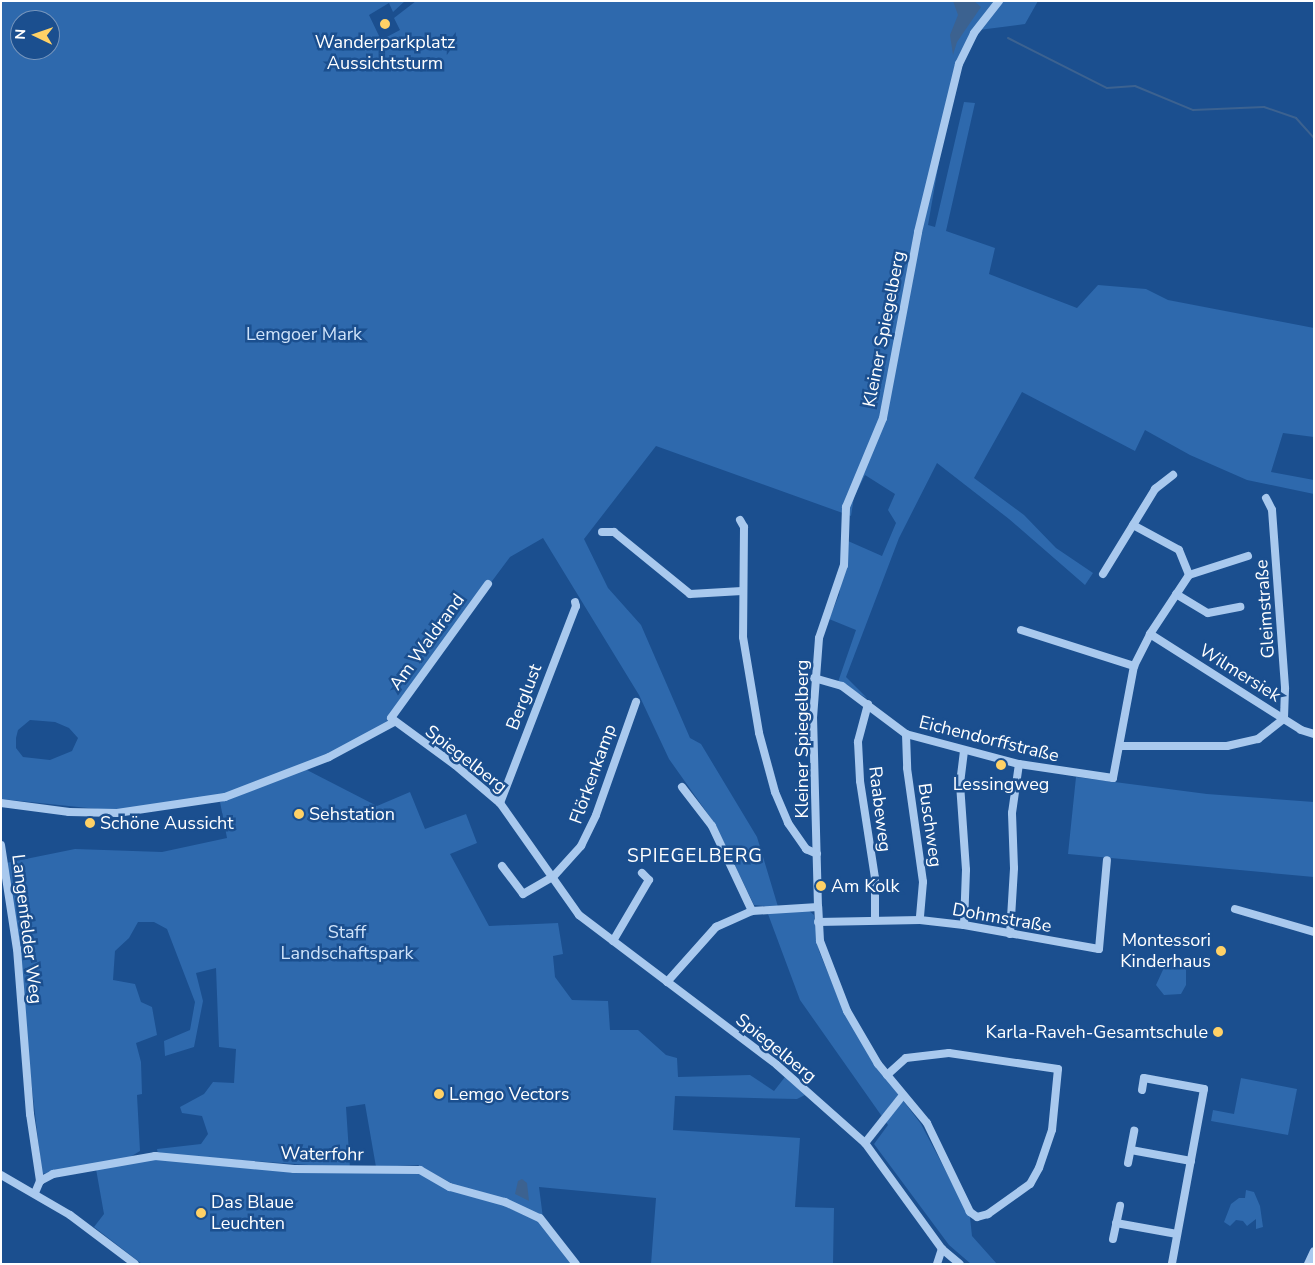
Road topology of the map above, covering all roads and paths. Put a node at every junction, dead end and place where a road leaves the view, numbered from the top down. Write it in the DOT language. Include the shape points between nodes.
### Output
graph roads {
  1 [pos="999,1"];
  2 [pos="1173,474"];
  3 [pos="1266,498"];
  4 [pos="740,520"];
  5 [pos="1133,525"];
  6 [pos="602,532"];
  7 [pos="1248,556"];
  8 [pos="1103,574"];
  9 [pos="1189,574"];
  10 [pos="488,584"];
  11 [pos="742,591"];
  12 [pos="1176,594"];
  13 [pos="575,602"];
  14 [pos="1240,607"];
  15 [pos="1021,630"];
  16 [pos="1150,634"];
  17 [pos="1134,666"];
  18 [pos="814,678"];
  19 [pos="636,702"];
  20 [pos="868,704"];
  21 [pos="1284,718"];
  22 [pos="392,720"];
  23 [pos="906,734"];
  24 [pos="1314,734"];
  25 [pos="1120,746"];
  26 [pos="964,751"];
  27 [pos="1019,764"];
  28 [pos="682,787"];
  29 [pos="1,803"];
  30 [pos="500,803"];
  31 [pos="1,845"];
  32 [pos="817,854"];
  33 [pos="1108,865"];
  34 [pos="502,866"];
  35 [pos="642,872"];
  36 [pos="553,877"];
  37 [pos="818,907"];
  38 [pos="1234,909"];
  39 [pos="752,911"];
  40 [pos="875,919"];
  41 [pos="920,920"];
  42 [pos="818,922"];
  43 [pos="964,925"];
  44 [pos="1314,932"];
  45 [pos="1010,934"];
  46 [pos="613,941"];
  47 [pos="667,982"];
  48 [pos="887,1075"];
  49 [pos="1142,1090"];
  50 [pos="903,1095"];
  51 [pos="1134,1131"];
  52 [pos="865,1143"];
  53 [pos="1130,1150"];
  54 [pos="1191,1161"];
  55 [pos="1128,1162"];
  56 [pos="1,1175"];
  57 [pos="40,1181"];
  58 [pos="35,1193"];
  59 [pos="1120,1206"];
  60 [pos="1116,1223"];
  61 [pos="1177,1234"];
  62 [pos="1113,1239"];
  63 [pos="942,1249"];
  64 [pos="1314,1251"];
  65 [pos="135,1264"];
  66 [pos="576,1264"];
  67 [pos="937,1264"];
  68 [pos="960,1264"];
  69 [pos="1172,1264"];
  70 [pos="1308,1264"];
  1 -- 18 [label="street, Kleiner Spiegelberg" via="974,33 959,64 918,232 883,418 846,506 844,565 819,638"];
  2 -- 5 [label="street" via="1155,489"];
  3 -- 21 [label="street, Gleimstraße" via="1272,510 1286,689"];
  4 -- 11 [label="street" via="744,527"];
  5 -- 8 [label="street"];
  5 -- 9 [label="street" via="1178,550"];
  6 -- 11 [label="street" via="614,532 690,594"];
  7 -- 9 [label="street"];
  9 -- 12 [label="street"];
  10 -- 22 [label="street, Am Waldrand"];
  11 -- 32 [label="street" via="746,661 759,733 775,792 788,823 806,849"];
  12 -- 14 [label="street" via="1208,613"];
  12 -- 16 [label="street"];
  13 -- 30 [label="street, Berglust"];
  15 -- 17 [label="street"];
  16 -- 17 [label="street"];
  16 -- 21 [label="street, Wilmersiek"];
  17 -- 25 [label="street"];
  18 -- 20 [label="street, Eichendorffstraße" via="842,686"];
  18 -- 32 [label="street, Kleiner Spiegelberg"];
  19 -- 36 [label="street, Flörkenkamp" via="596,816 581,846"];
  20 -- 23 [label="street, Eichendorffstraße"];
  20 -- 40 [label="street, Raabeweg" via="858,742 860,781 875,878"];
  21 -- 24 [label="street, Wilmersiek"];
  21 -- 25 [label="street" via="1258,739 1227,746"];
  22 -- 29 [label="street" via="329,757 226,796 117,813 69,812"];
  22 -- 30 [label="street, Spiegelberg" via="455,765"];
  23 -- 26 [label="street, Eichendorffstraße"];
  23 -- 41 [label="street, Buschweg" via="907,768 923,882"];
  25 -- 27 [label="street, Eichendorffstraße" via="1113,778"];
  26 -- 27 [label="street, Eichendorffstraße"];
  26 -- 43 [label="street" via="960,784 966,870"];
  27 -- 45 [label="street" via="1012,813 1014,868"];
  28 -- 39 [label="street" via="712,826"];
  30 -- 36 [label="street, Spiegelberg"];
  31 -- 57 [label="street, Langenfelder Weg" via="17,949 30,1114"];
  32 -- 37 [label="street, Kleiner Spiegelberg"];
  33 -- 45 [label="street, Dohmstraße" via="1099,949"];
  34 -- 36 [label="street" via="523,894"];
  35 -- 46 [label="street" via="649,880"];
  36 -- 46 [label="street, Spiegelberg" via="579,915"];
  37 -- 39 [label="street"];
  37 -- 42 [label="street, Kleiner Spiegelberg"];
  38 -- 44 [label="street"];
  39 -- 47 [label="street" via="716,927"];
  40 -- 41 [label="street, Dohmstraße"];
  40 -- 42 [label="street, Dohmstraße"];
  41 -- 43 [label="street, Dohmstraße"];
  42 -- 48 [label="street, Kleiner Spiegelberg" via="826,963 843,1002"];
  43 -- 45 [label="street, Dohmstraße"];
  46 -- 47 [label="street, Spiegelberg"];
  47 -- 52 [label="street, Spiegelberg" via="777,1065"];
  48 -- 50 [label="street, Kleiner Spiegelberg"];
  48 -- 50 [label="street, Kleiner Spiegelberg" via="906,1058 949,1053 1059,1070 1052,1130 1034,1177 1015,1197 977,1217 970,1212 927,1123"];
  49 -- 54 [label="street" via="1144,1078 1204,1089"];
  50 -- 52 [label="street"];
  51 -- 53 [label="street"];
  52 -- 63 [label="street, Spiegelberg"];
  53 -- 54 [label="street"];
  53 -- 55 [label="street"];
  54 -- 61 [label="street"];
  56 -- 58 [label="street"];
  57 -- 58 [label="street"];
  57 -- 66 [label="street, Waterfohr" via="53,1174 155,1156 294,1169 420,1170 450,1187 505,1202 540,1218"];
  58 -- 65 [label="street"];
  59 -- 60 [label="street"];
  60 -- 61 [label="street"];
  60 -- 62 [label="street"];
  61 -- 69 [label="street"];
  63 -- 67 [label="street"];
  63 -- 68 [label="street, Spiegelberg"];
  64 -- 70 [label="street"];
}
